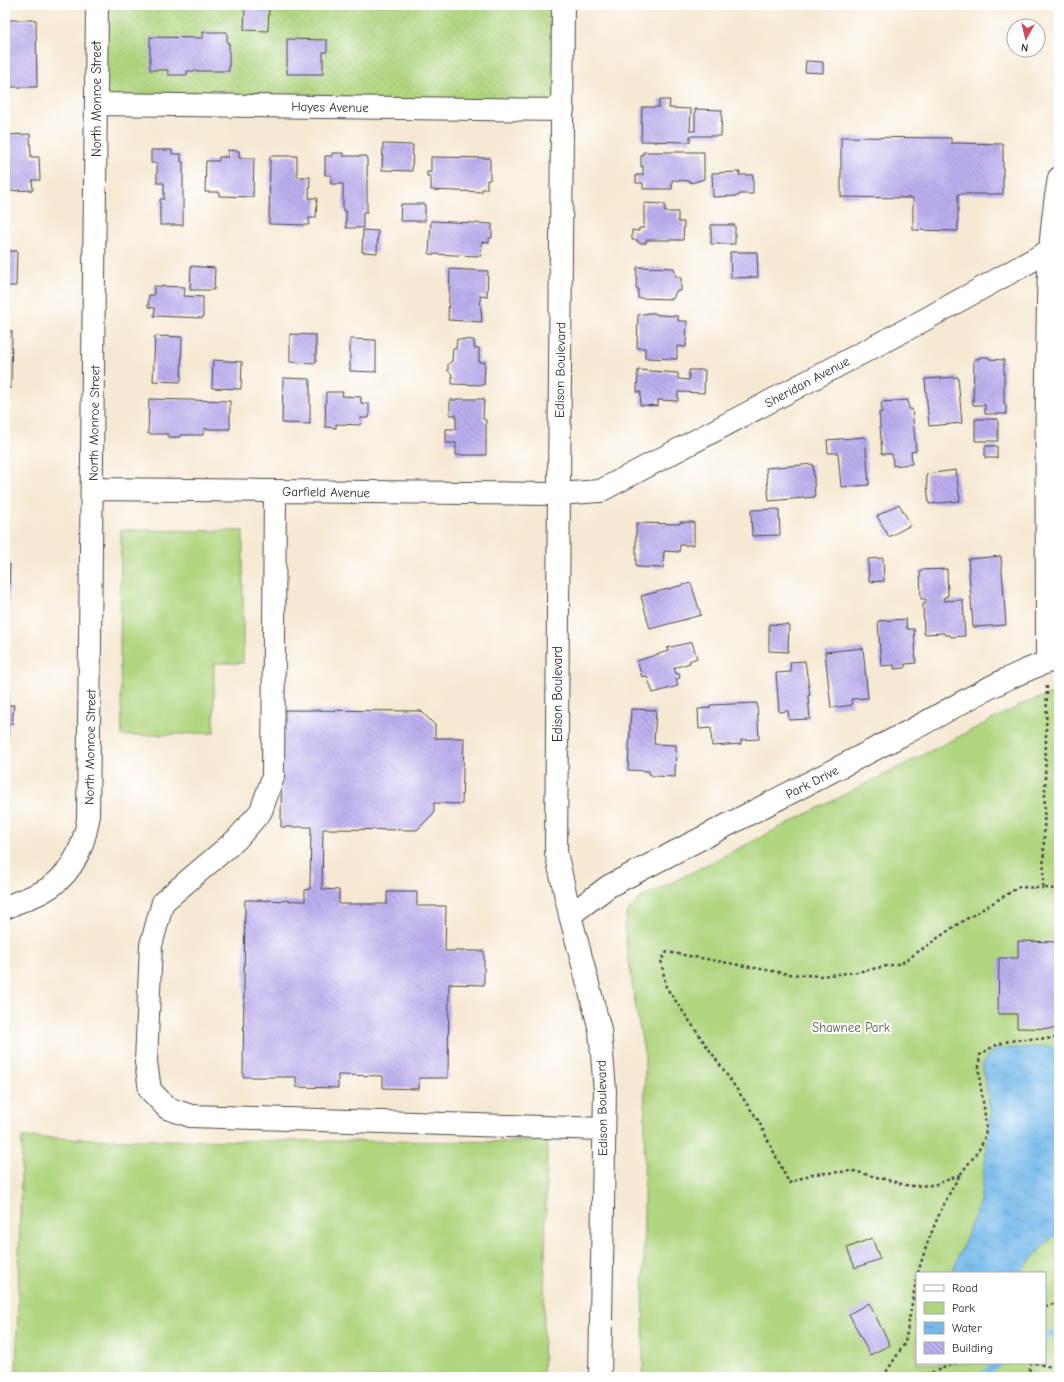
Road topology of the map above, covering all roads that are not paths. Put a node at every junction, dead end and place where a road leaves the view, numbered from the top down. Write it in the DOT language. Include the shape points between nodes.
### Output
graph roads {
  1 [pos="97,5"];
  2 [pos="563,5"];
  3 [pos="97,104"];
  4 [pos="563,110"];
  5 [pos="1059,178"];
  6 [pos="1049,251"];
  7 [pos="93,489"];
  8 [pos="274,491"];
  9 [pos="558,494"];
  10 [pos="1053,660"];
  11 [pos="7,905"];
  12 [pos="570,915"];
  13 [pos="604,1130"];
  14 [pos="600,1377"];
  1 -- 3 [label="street, North Monroe Street"];
  2 -- 4 [label="street, Edison Boulevard"];
  3 -- 4 [label="street, Hayes Avenue"];
  3 -- 7 [label="street, North Monroe Street"];
  4 -- 9 [label="street, Edison Boulevard"];
  5 -- 6 [label="street"];
  6 -- 9 [label="street, Sheridan Avenue" via="915,325 600,491"];
  6 -- 10 [label="street" via="1046,467"];
  7 -- 8 [label="street, Garfield Avenue"];
  7 -- 11 [label="street, North Monroe Street" via="90,799 84,840 74,864 57,882 42,892"];
  8 -- 9 [label="street, Garfield Avenue"];
  8 -- 13 [label="street" via="273,777 261,811 237,839 163,902 151,945 146,1062 150,1090 167,1108 191,1116"];
  9 -- 12 [label="street, Edison Boulevard" via="556,852"];
  10 -- 12 [label="street, Park Drive" via="998,682 935,718 609,886"];
  12 -- 13 [label="street, Edison Boulevard" via="600,1030 605,1091"];
  13 -- 14 [label="street, Edison Boulevard"];
}
